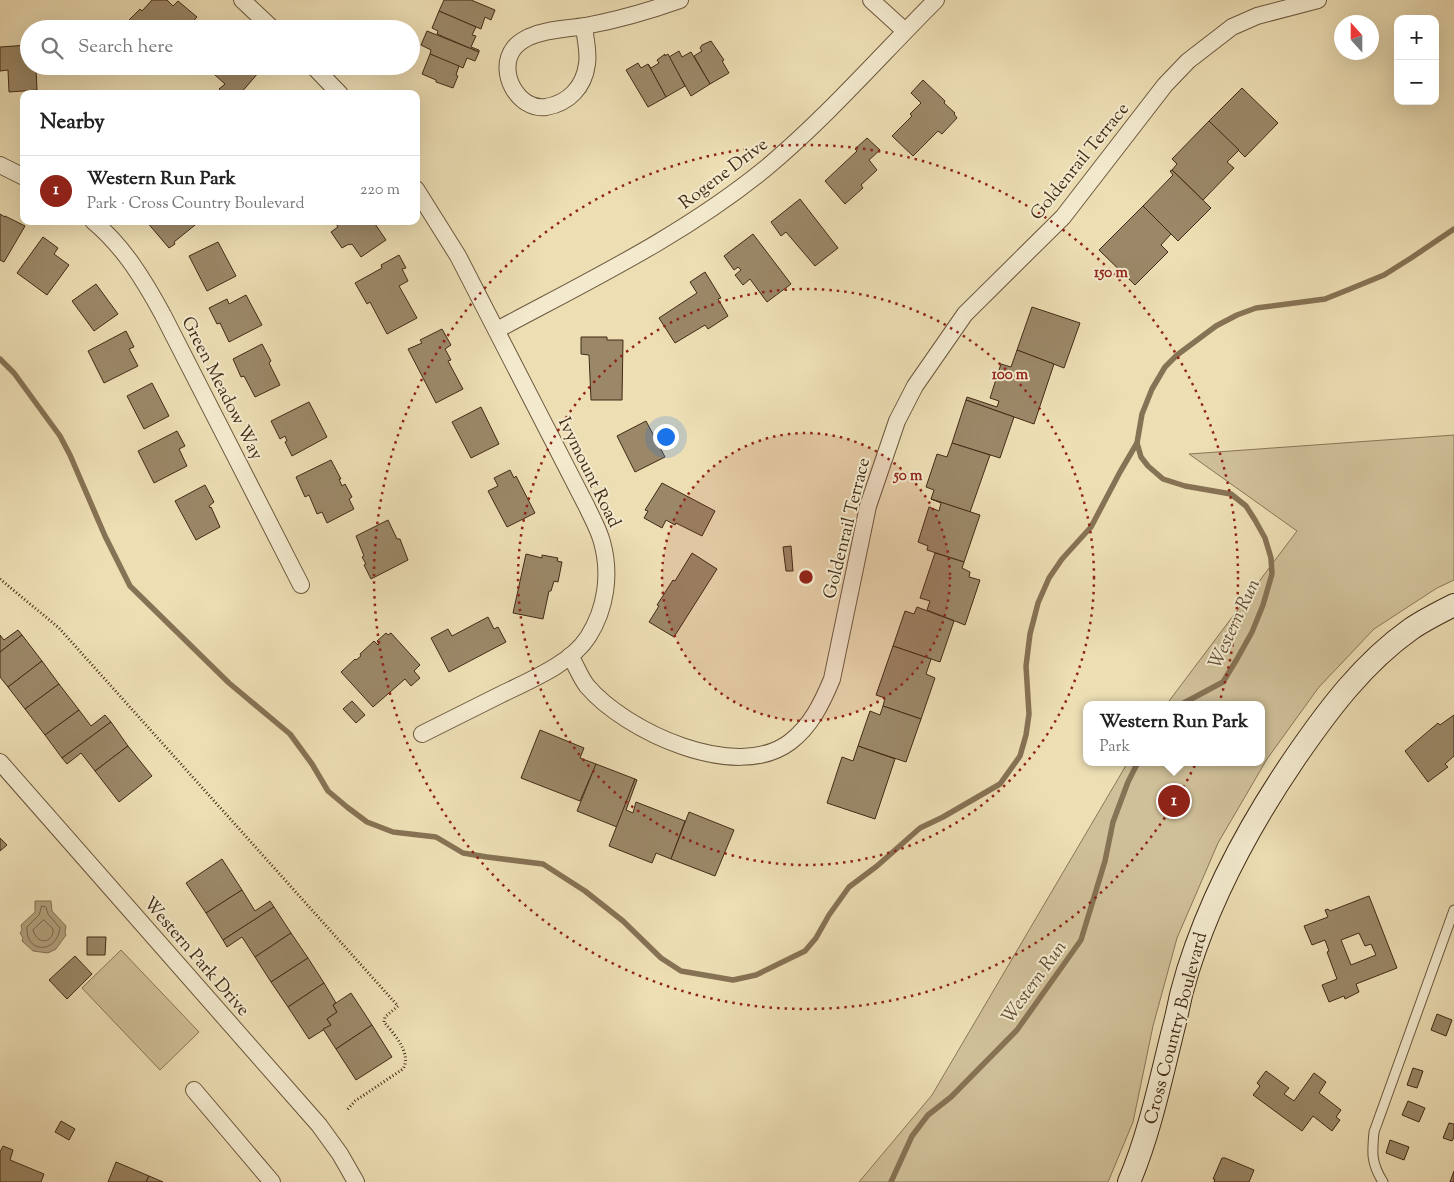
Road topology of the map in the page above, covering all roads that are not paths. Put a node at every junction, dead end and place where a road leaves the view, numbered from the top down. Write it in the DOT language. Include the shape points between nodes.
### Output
graph roads {
  1 [pos="242,0"];
  2 [pos="680,0"];
  3 [pos="871,0"];
  4 [pos="936,0"];
  5 [pos="1318,0"];
  6 [pos="263,20"];
  7 [pos="584,26"];
  8 [pos="905,31"];
  9 [pos="322,75"];
  10 [pos="336,90"];
  11 [pos="0,165"];
  12 [pos="20,176"];
  13 [pos="420,195"];
  14 [pos="97,225"];
  15 [pos="497,330"];
  16 [pos="301,585"];
  17 [pos="1454,605"];
  18 [pos="570,656"];
  19 [pos="422,734"];
  20 [pos="0,762"];
  21 [pos="1454,910"];
  22 [pos="194,1090"];
  23 [pos="272,1182"];
  24 [pos="356,1182"];
  25 [pos="1129,1182"];
  26 [pos="1383,1182"];
  1 -- 6 [label="street"];
  2 -- 7 [label="street" via="635,16"];
  3 -- 8 [label="street"];
  4 -- 8 [label="street, Rogene Drive"];
  5 -- 18 [label="street, Goldenrail Terrace" via="1257,16 1232,27 1188,61 1063,218 965,314 936,354 897,421 881,464 868,506 832,679 821,706 789,743 768,753 741,758 715,755 673,743 636,726 603,701 587,685"];
  7 -- 7 [label="street" via="588,62 579,88 570,98 556,105 539,108 526,103 508,79 508,62 514,48 529,37 547,31"];
  8 -- 15 [label="street, Rogene Drive" via="806,132 766,168 707,212 658,244"];
  9 -- 10 [label="street"];
  11 -- 12 [label="street"];
  13 -- 15 [label="street, Ivymount Road" via="458,256"];
  14 -- 16 [label="street, Green Meadow Way" via="122,250 150,291"];
  15 -- 18 [label="street, Ivymount Road" via="602,541 607,571 604,598 588,638"];
  17 -- 25 [label="main road, Cross Country Boulevard" via="1411,629 1346,688 1305,743 1253,825 1225,876 1187,972 1150,1120"];
  18 -- 19 [label="street, Ivymount Road"];
  20 -- 24 [label="street, Western Park Drive" via="319,1125"];
  21 -- 26 [label="lane" via="1374,1132 1372,1155"];
  22 -- 23 [label="street"];
}
